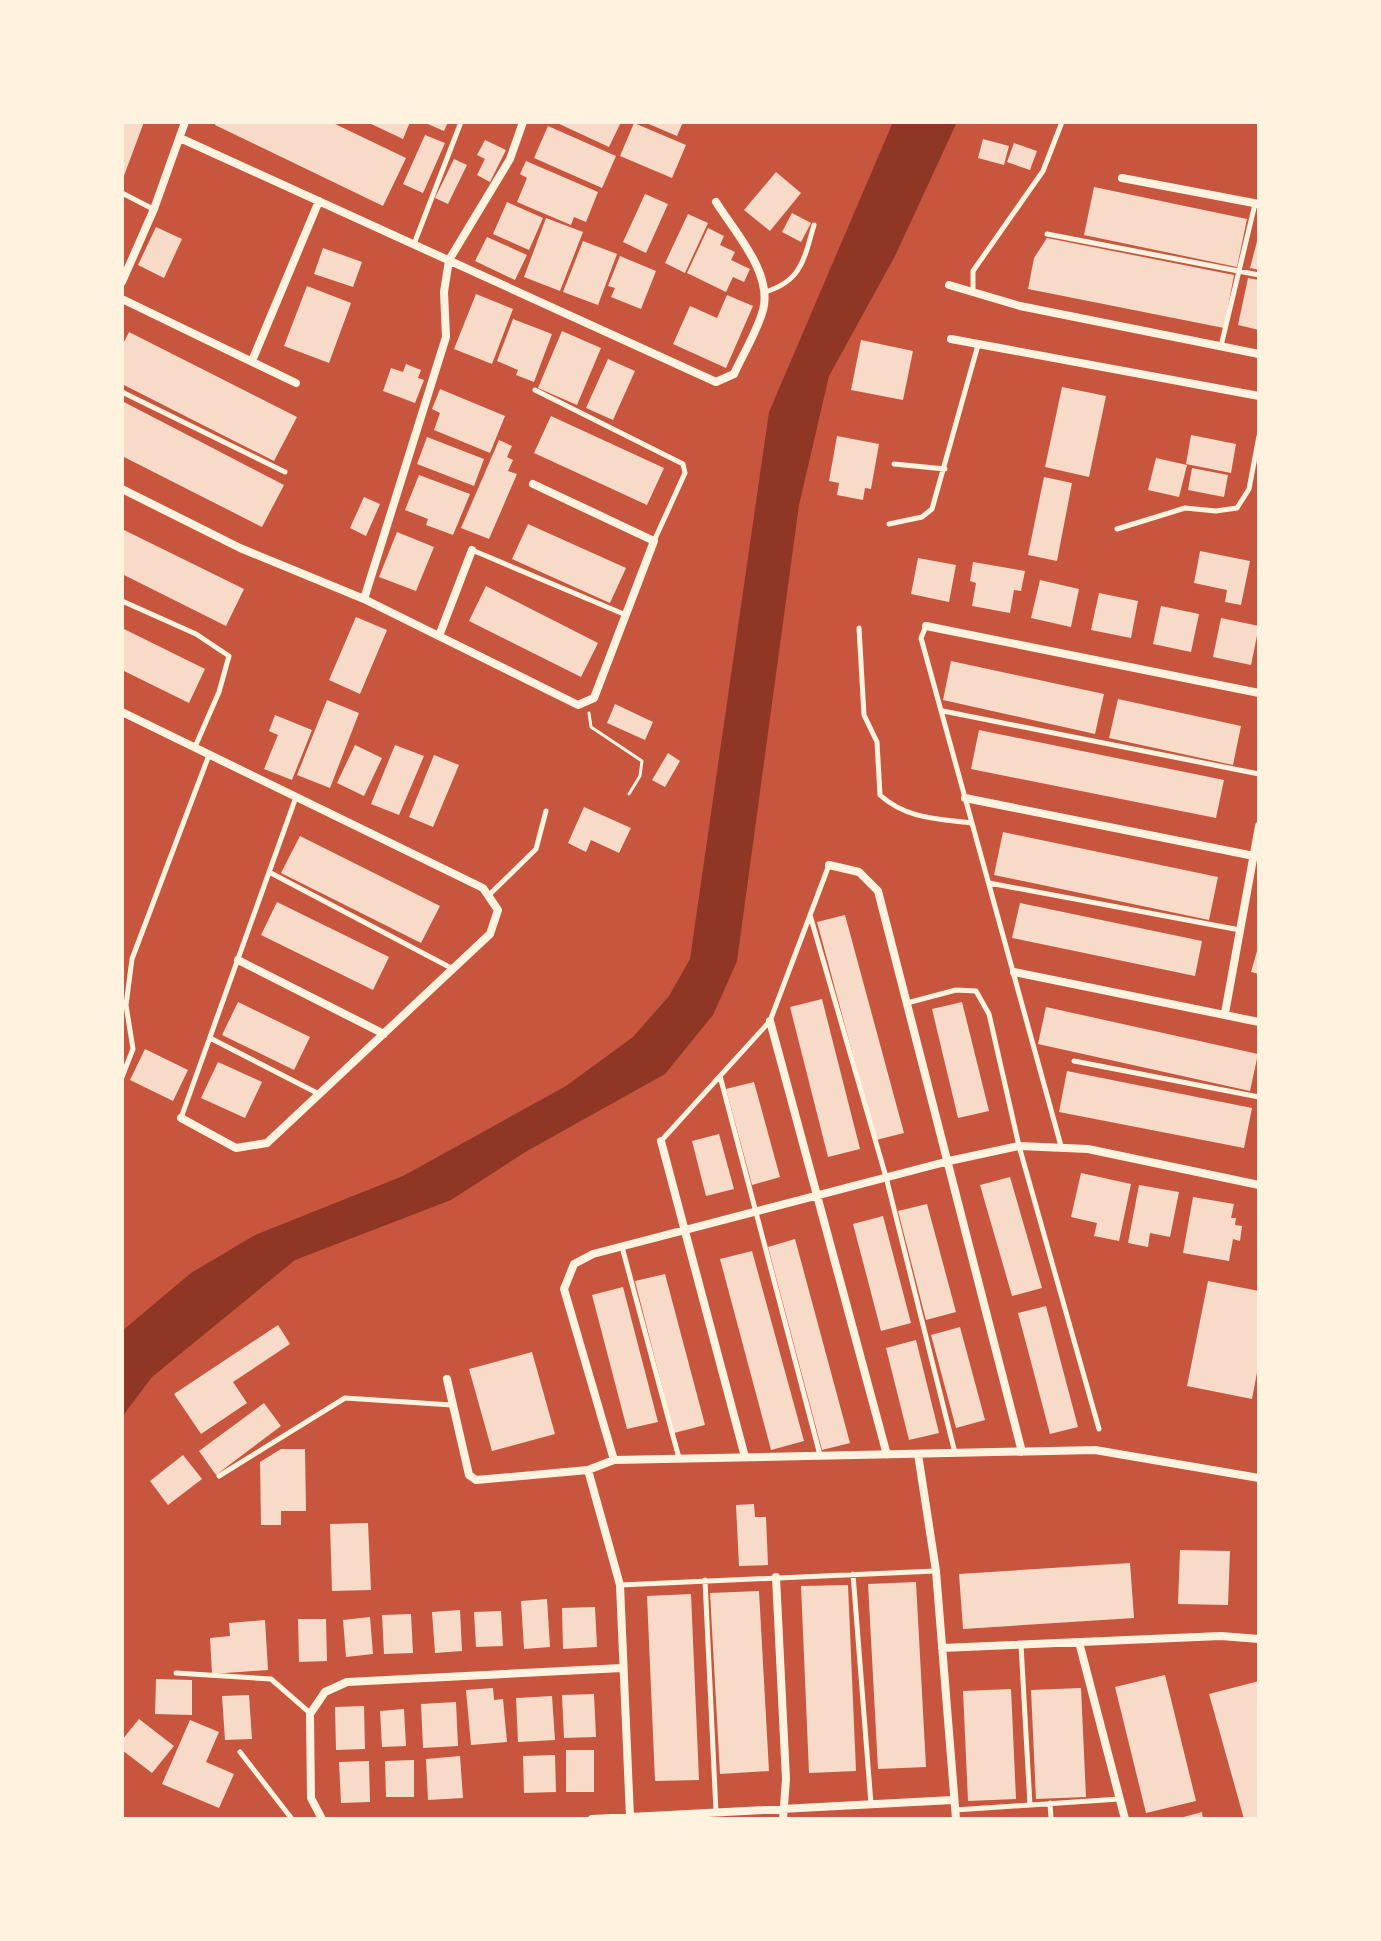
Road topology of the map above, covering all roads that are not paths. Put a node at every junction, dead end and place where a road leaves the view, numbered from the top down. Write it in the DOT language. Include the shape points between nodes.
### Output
graph roads {
  1 [pos="185,122"];
  2 [pos="461,122"];
  3 [pos="523,122"];
  4 [pos="1062,122"];
  5 [pos="180,138"];
  6 [pos="1122,178"];
  7 [pos="122,193"];
  8 [pos="319,201"];
  9 [pos="716,202"];
  10 [pos="1257,204"];
  11 [pos="154,209"];
  12 [pos="814,225"];
  13 [pos="1047,234"];
  14 [pos="414,244"];
  15 [pos="449,260"];
  16 [pos="1239,270"];
  17 [pos="1259,275"];
  18 [pos="122,282"];
  19 [pos="949,285"];
  20 [pos="765,292"];
  21 [pos="973,292"];
  22 [pos="122,299"];
  23 [pos="951,339"];
  24 [pos="978,344"];
  25 [pos="1221,346"];
  26 [pos="1259,354"];
  27 [pos="252,361"];
  28 [pos="296,383"];
  29 [pos="535,390"];
  30 [pos="122,392"];
  31 [pos="1259,396"];
  32 [pos="1259,436"];
  33 [pos="894,464"];
  34 [pos="945,469"];
  35 [pos="285,472"];
  36 [pos="533,484"];
  37 [pos="122,489"];
  38 [pos="889,524"];
  39 [pos="1117,529"];
  40 [pos="654,541"];
  41 [pos="472,550"];
  42 [pos="364,599"];
  43 [pos="122,601"];
  44 [pos="626,615"];
  45 [pos="926,626"];
  46 [pos="859,628"];
  47 [pos="439,636"];
  48 [pos="1259,693"];
  49 [pos="943,711"];
  50 [pos="122,712"];
  51 [pos="195,747"];
  52 [pos="209,754"];
  53 [pos="1259,774"];
  54 [pos="296,797"];
  55 [pos="965,798"];
  56 [pos="546,811"];
  57 [pos="972,823"];
  58 [pos="1259,826"];
  59 [pos="1256,856"];
  60 [pos="829,865"];
  61 [pos="269,872"];
  62 [pos="989,883"];
  63 [pos="489,895"];
  64 [pos="810,915"];
  65 [pos="1240,930"];
  66 [pos="238,960"];
  67 [pos="453,969"];
  68 [pos="1014,972"];
  69 [pos="907,1003"];
  70 [pos="1225,1013"];
  71 [pos="770,1021"];
  72 [pos="1259,1022"];
  73 [pos="384,1034"];
  74 [pos="210,1038"];
  75 [pos="1074,1061"];
  76 [pos="720,1076"];
  77 [pos="122,1077"];
  78 [pos="319,1094"];
  79 [pos="1259,1097"];
  80 [pos="181,1118"];
  81 [pos="661,1141"];
  82 [pos="1019,1146"];
  83 [pos="1061,1146"];
  84 [pos="949,1161"];
  85 [pos="886,1177"];
  86 [pos="1259,1185"];
  87 [pos="818,1194"];
  88 [pos="756,1210"];
  89 [pos="687,1229"];
  90 [pos="622,1246"];
  91 [pos="447,1379"];
  92 [pos="453,1405"];
  93 [pos="1099,1429"];
  94 [pos="1022,1452"];
  95 [pos="955,1453"];
  96 [pos="918,1454"];
  97 [pos="887,1455"];
  98 [pos="821,1456"];
  99 [pos="745,1457"];
  100 [pos="680,1459"];
  101 [pos="614,1460"];
  102 [pos="588,1470"];
  103 [pos="219,1476"];
  104 [pos="1259,1478"];
  105 [pos="936,1571"];
  106 [pos="853,1574"];
  107 [pos="776,1577"];
  108 [pos="705,1580"];
  109 [pos="620,1585"];
  110 [pos="1259,1639"];
  111 [pos="1079,1642"];
  112 [pos="1021,1645"];
  113 [pos="942,1648"];
  114 [pos="622,1668"];
  115 [pos="176,1673"];
  116 [pos="310,1714"];
  117 [pos="240,1752"];
  118 [pos="1120,1799"];
  119 [pos="1050,1803"];
  120 [pos="871,1804"];
  121 [pos="1030,1805"];
  122 [pos="955,1809"];
  123 [pos="716,1812"];
  124 [pos="783,1814"];
  125 [pos="630,1817"];
  126 [pos="292,1819"];
  127 [pos="322,1819"];
  128 [pos="592,1819"];
  129 [pos="1051,1819"];
  130 [pos="1125,1819"];
  1 -- 5 [label="street"];
  2 -- 14 [label="lane"];
  3 -- 15 [label="street" via="510,159"];
  4 -- 21 [label="lane" via="1043,171 973,271"];
  5 -- 8 [label="street"];
  5 -- 11 [label="street"];
  6 -- 10 [label="street"];
  7 -- 11 [label="lane"];
  8 -- 14 [label="street"];
  8 -- 27 [label="street"];
  9 -- 20 [label="street"];
  10 -- 16 [label="lane"];
  11 -- 18 [label="street"];
  12 -- 20 [label="lane" via="803,263 785,286"];
  13 -- 16 [label="lane"];
  14 -- 15 [label="street"];
  15 -- 20 [label="street" via="703,379 727,380 734,374 763,311"];
  15 -- 42 [label="street" via="446,337"];
  16 -- 17 [label="lane"];
  16 -- 25 [label="lane"];
  19 -- 21 [label="street"];
  21 -- 25 [label="street"];
  22 -- 27 [label="street"];
  23 -- 24 [label="street"];
  24 -- 31 [label="street"];
  24 -- 34 [label="lane"];
  25 -- 26 [label="street"];
  27 -- 28 [label="street"];
  29 -- 40 [label="lane" via="683,464 685,473"];
  30 -- 35 [label="lane"];
  32 -- 39 [label="lane" via="1249,489 1237,508 1185,508"];
  33 -- 34 [label="lane"];
  34 -- 38 [label="lane" via="932,509 922,517"];
  36 -- 40 [label="street"];
  37 -- 42 [label="street" via="240,548"];
  40 -- 44 [label="street"];
  41 -- 44 [label="lane"];
  41 -- 47 [label="street"];
  42 -- 47 [label="street"];
  43 -- 51 [label="lane" via="196,634 229,656"];
  44 -- 47 [label="street" via="594,698 583,704"];
  45 -- 48 [label="street"];
  45 -- 49 [label="lane" via="921,638"];
  46 -- 57 [label="lane" via="864,715 877,742 880,795 920,817"];
  49 -- 53 [label="lane"];
  49 -- 55 [label="lane"];
  50 -- 51 [label="street"];
  51 -- 52 [label="street"];
  52 -- 54 [label="street"];
  52 -- 77 [label="lane" via="132,959 126,1005 133,1049"];
  54 -- 61 [label="lane"];
  54 -- 63 [label="street"];
  55 -- 57 [label="lane"];
  55 -- 59 [label="street"];
  56 -- 63 [label="lane" via="536,849"];
  57 -- 62 [label="lane"];
  58 -- 59 [label="street"];
  59 -- 65 [label="street"];
  60 -- 64 [label="lane"];
  60 -- 69 [label="street" via="859,872 878,891"];
  61 -- 66 [label="lane"];
  61 -- 67 [label="lane"];
  62 -- 65 [label="lane"];
  62 -- 68 [label="lane"];
  63 -- 67 [label="street" via="498,910 490,934"];
  64 -- 71 [label="lane"];
  64 -- 85 [label="lane"];
  65 -- 70 [label="street"];
  66 -- 73 [label="street"];
  66 -- 74 [label="lane"];
  67 -- 73 [label="street"];
  68 -- 70 [label="street"];
  68 -- 83 [label="lane"];
  69 -- 82 [label="lane" via="956,990 976,991 989,1014"];
  69 -- 84 [label="street"];
  70 -- 72 [label="street"];
  71 -- 76 [label="lane"];
  71 -- 87 [label="street"];
  73 -- 78 [label="street"];
  74 -- 78 [label="lane"];
  74 -- 80 [label="lane"];
  75 -- 79 [label="lane"];
  76 -- 81 [label="lane"];
  76 -- 88 [label="lane"];
  78 -- 80 [label="street" via="267,1143 236,1148"];
  81 -- 89 [label="street"];
  82 -- 83 [label="street"];
  82 -- 84 [label="street"];
  82 -- 93 [label="lane"];
  83 -- 86 [label="street"];
  84 -- 85 [label="street"];
  84 -- 94 [label="street"];
  85 -- 87 [label="street"];
  85 -- 95 [label="lane"];
  87 -- 88 [label="street"];
  87 -- 97 [label="street"];
  88 -- 89 [label="street"];
  88 -- 98 [label="lane"];
  89 -- 90 [label="street"];
  89 -- 99 [label="street"];
  90 -- 100 [label="lane"];
  90 -- 101 [label="street" via="574,1264 564,1289"];
  91 -- 92 [label="street"];
  92 -- 102 [label="street" via="469,1475 476,1480"];
  92 -- 103 [label="lane" via="345,1398"];
  94 -- 95 [label="street"];
  94 -- 104 [label="street" via="1095,1450"];
  95 -- 96 [label="street"];
  96 -- 97 [label="street"];
  96 -- 105 [label="street"];
  97 -- 98 [label="street"];
  98 -- 99 [label="street"];
  99 -- 100 [label="street"];
  100 -- 101 [label="street"];
  101 -- 102 [label="street"];
  102 -- 109 [label="street"];
  105 -- 106 [label="lane"];
  105 -- 113 [label="street"];
  106 -- 107 [label="lane"];
  106 -- 120 [label="lane"];
  107 -- 108 [label="lane"];
  107 -- 124 [label="street" via="786,1779"];
  108 -- 109 [label="lane"];
  108 -- 123 [label="lane"];
  109 -- 114 [label="street"];
  110 -- 111 [label="street"];
  111 -- 112 [label="street"];
  111 -- 118 [label="street"];
  112 -- 113 [label="street"];
  112 -- 121 [label="lane"];
  113 -- 122 [label="street"];
  114 -- 116 [label="street" via="347,1682 325,1692"];
  114 -- 125 [label="street"];
  115 -- 116 [label="lane" via="271,1679"];
  116 -- 127 [label="street" via="311,1798"];
  117 -- 126 [label="lane"];
  118 -- 119 [label="lane"];
  118 -- 130 [label="street"];
  119 -- 121 [label="lane"];
  119 -- 129 [label="lane"];
  120 -- 122 [label="street"];
  120 -- 124 [label="street"];
  121 -- 122 [label="lane"];
  123 -- 124 [label="street"];
  123 -- 125 [label="street"];
  125 -- 128 [label="street"];
}
